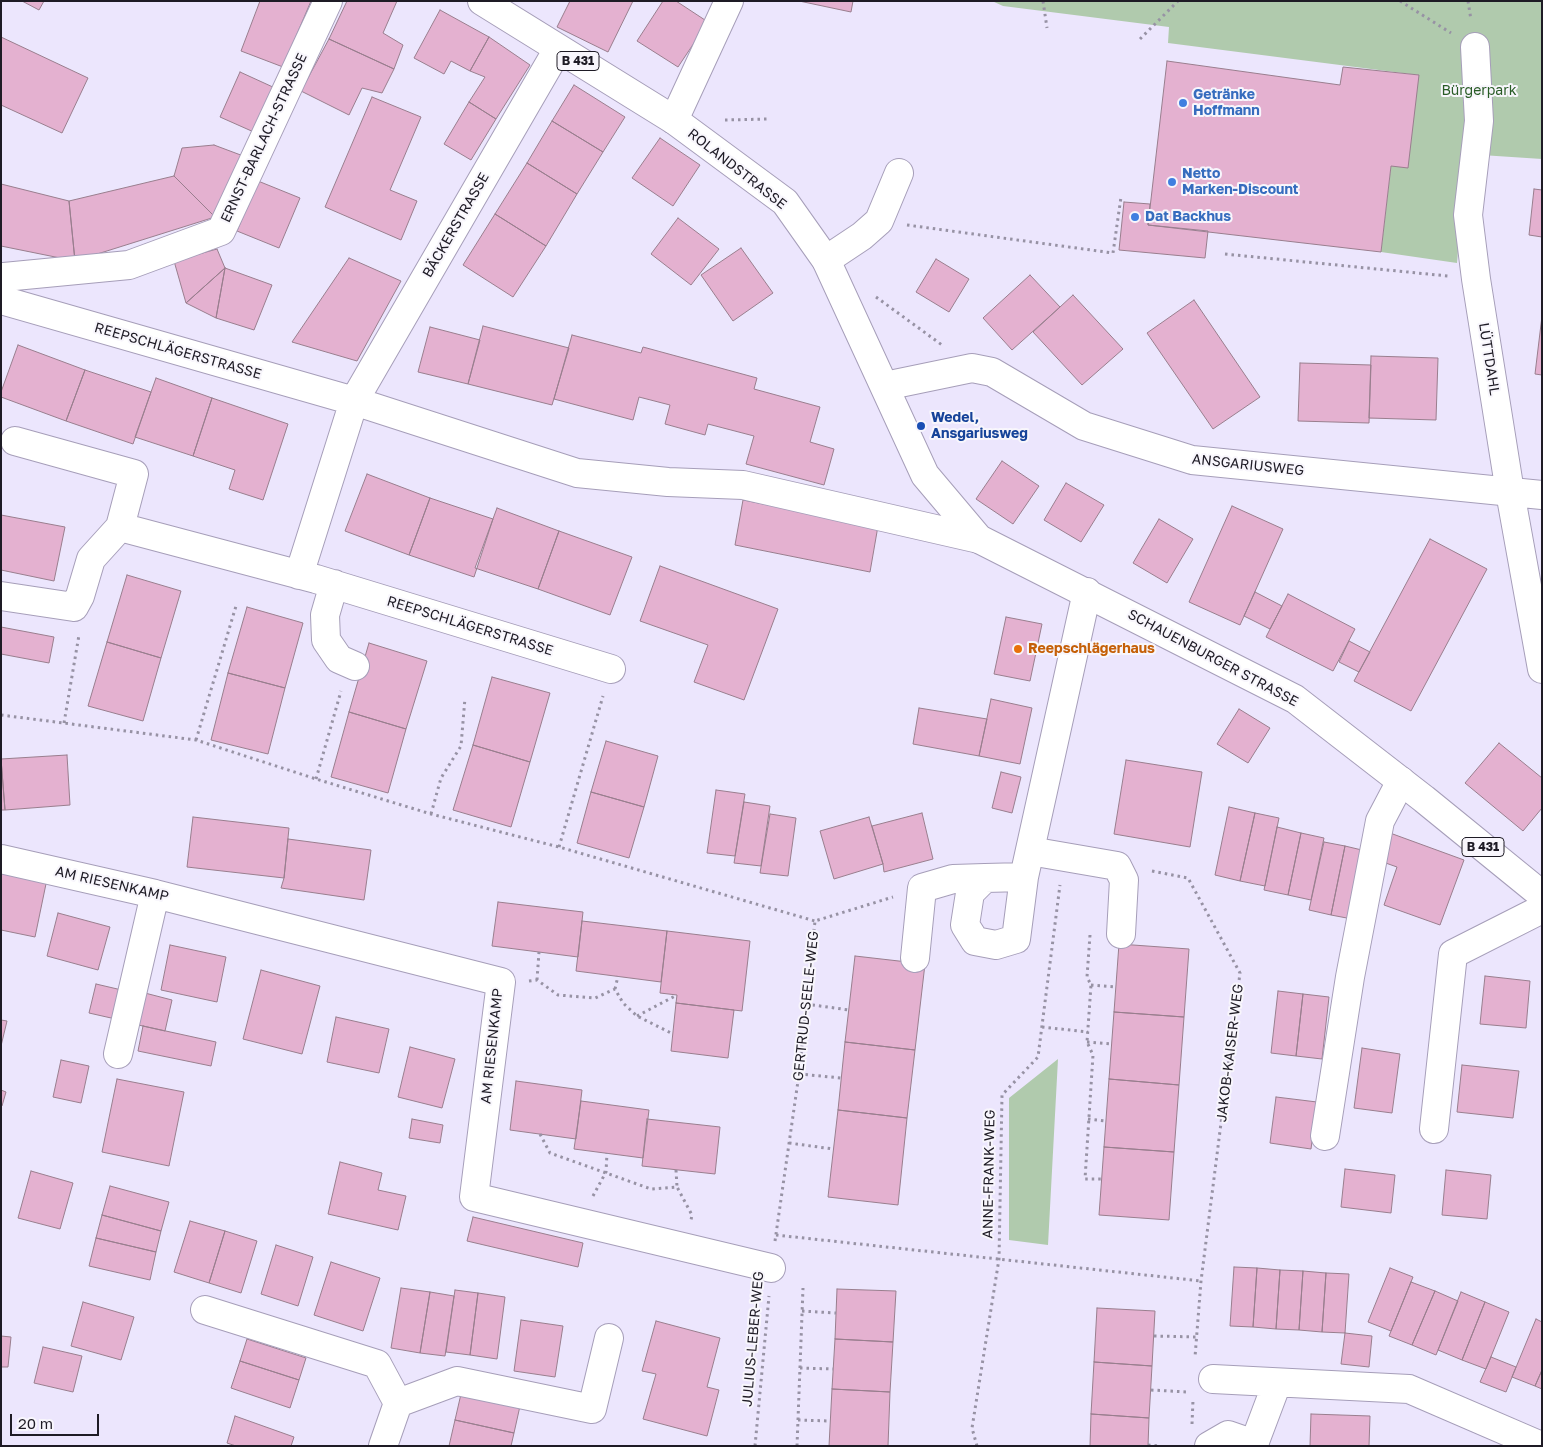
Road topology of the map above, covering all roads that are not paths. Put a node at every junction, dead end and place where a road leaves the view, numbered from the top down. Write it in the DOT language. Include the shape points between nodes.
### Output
graph roads {
  1 [pos="328,1"];
  2 [pos="482,1"];
  3 [pos="729,1"];
  4 [pos="1475,48"];
  5 [pos="558,49"];
  6 [pos="674,120"];
  7 [pos="899,173"];
  8 [pos="826,260"];
  9 [pos="1,279"];
  10 [pos="1,300"];
  11 [pos="885,386"];
  12 [pos="354,401"];
  13 [pos="15,441"];
  14 [pos="925,475"];
  15 [pos="1510,492"];
  16 [pos="1542,495"];
  17 [pos="120,527"];
  18 [pos="979,539"];
  19 [pos="299,575"];
  20 [pos="334,584"];
  21 [pos="1087,592"];
  22 [pos="1,596"];
  23 [pos="355,666"];
  24 [pos="611,669"];
  25 [pos="1542,669"];
  26 [pos="1402,781"];
  27 [pos="1030,851"];
  28 [pos="1,859"];
  29 [pos="986,878"];
  30 [pos="1024,878"];
  31 [pos="154,894"];
  32 [pos="1542,894"];
  33 [pos="1542,909"];
  34 [pos="1121,934"];
  35 [pos="915,958"];
  36 [pos="118,1054"];
  37 [pos="1434,1129"];
  38 [pos="1325,1136"];
  39 [pos="771,1268"];
  40 [pos="205,1310"];
  41 [pos="609,1338"];
  42 [pos="1200,1378"];
  43 [pos="1277,1383"];
  44 [pos="398,1403"];
  45 [pos="1200,1436"];
  46 [pos="1254,1445"];
  47 [pos="383,1446"];
  48 [pos="1541,1446"];
  1 -- 9 [label="street, ERNST-BARLACH-STRASSE" via="221,232 129,265"];
  2 -- 5 [label="street, ROLANDSTRASSE / B 431"];
  3 -- 6 [label="street"];
  4 -- 15 [label="street, LÜTTDAHL" via="1479,121 1468,215"];
  5 -- 6 [label="street, ROLANDSTRASSE / B 431"];
  5 -- 12 [label="street, BÄCKERSTRASSE"];
  6 -- 8 [label="street, ROLANDSTRASSE / B 431" via="785,202"];
  7 -- 8 [label="street" via="879,221"];
  8 -- 11 [label="street, ROLANDSTRASSE / B 431"];
  10 -- 12 [label="street, REEPSCHLÄGERSTRASSE"];
  11 -- 14 [label="street, ROLANDSTRASSE / B 431"];
  11 -- 15 [label="street, ANSGARIUSWEG" via="972,368 992,372 1084,426 1192,460"];
  12 -- 18 [label="street, REEPSCHLÄGERSTRASSE" via="577,473 743,485"];
  12 -- 19 [label="street"];
  13 -- 17 [label="street" via="134,474"];
  14 -- 18 [label="street, SCHAUENBURGER STRASSE / B 431"];
  15 -- 16 [label="street, ANSGARIUSWEG"];
  15 -- 25 [label="street, LÜTTDAHL"];
  17 -- 19 [label="street, REEPSCHLÄGERSTRASSE"];
  17 -- 22 [label="street" via="91,559 74,607"];
  18 -- 21 [label="street, SCHAUENBURGER STRASSE / B 431"];
  19 -- 20 [label="street, REEPSCHLÄGERSTRASSE"];
  20 -- 23 [label="street" via="325,615 326,640 340,659"];
  20 -- 24 [label="street, REEPSCHLÄGERSTRASSE"];
  21 -- 26 [label="street, SCHAUENBURGER STRASSE / B 431" via="1295,699"];
  21 -- 27 [label="street"];
  26 -- 32 [label="street, SCHAUENBURGER STRASSE / B 431"];
  26 -- 38 [label="street" via="1380,821 1350,977"];
  27 -- 30 [label="street"];
  27 -- 34 [label="street" via="1117,866 1124,880"];
  28 -- 31 [label="street, AM RIESENKAMP"];
  29 -- 30 [label="street"];
  29 -- 30 [label="street" via="970,893 966,925 975,941 996,945 1016,939"];
  29 -- 35 [label="street" via="953,879 922,888"];
  31 -- 36 [label="street"];
  31 -- 39 [label="street, AM RIESENKAMP" via="501,982 474,1197"];
  33 -- 37 [label="street" via="1453,954"];
  40 -- 44 [label="street" via="377,1364"];
  41 -- 44 [label="street" via="592,1409 457,1381"];
  42 -- 43 [label="street"];
  43 -- 46 [label="street"];
  43 -- 48 [label="street" via="1409,1389"];
  44 -- 47 [label="street"];
  45 -- 46 [label="street" via="1228,1435"];
}
